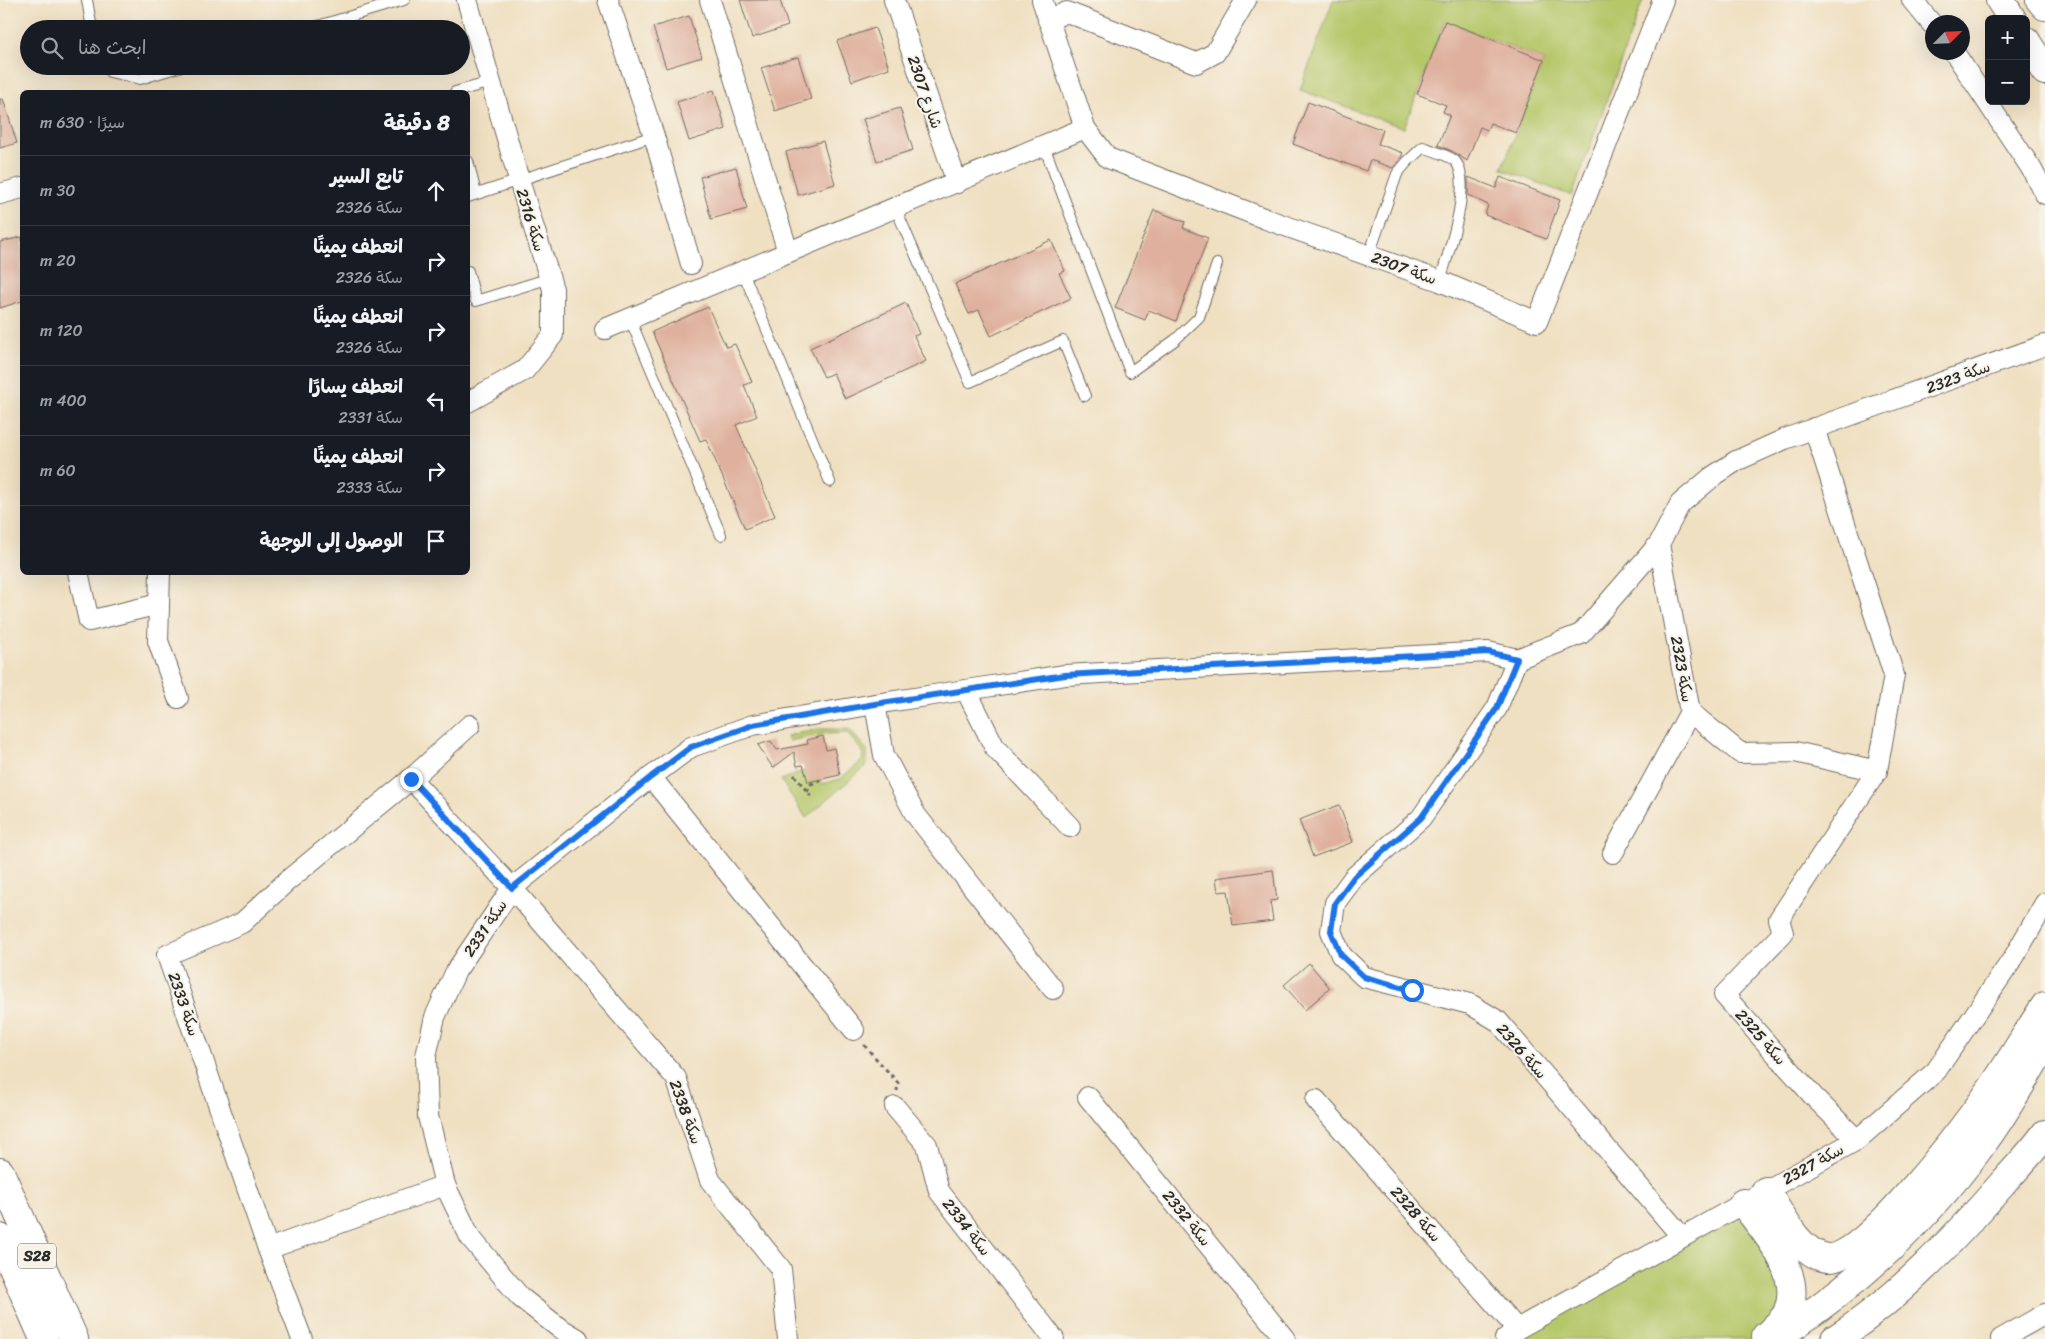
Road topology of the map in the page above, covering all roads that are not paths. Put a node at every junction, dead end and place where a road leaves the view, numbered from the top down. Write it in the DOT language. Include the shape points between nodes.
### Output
graph roads {
  1 [pos="87,0"];
  2 [pos="404,0"];
  3 [pos="467,0"];
  4 [pos="608,0"];
  5 [pos="710,0"];
  6 [pos="894,0"];
  7 [pos="1042,0"];
  8 [pos="1663,0"];
  9 [pos="1912,0"];
  10 [pos="2000,0"];
  11 [pos="2040,0"];
  12 [pos="1240,2"];
  13 [pos="2045,6"];
  14 [pos="2009,15"];
  15 [pos="1925,16"];
  16 [pos="90,20"];
  17 [pos="338,20"];
  18 [pos="1048,20"];
  19 [pos="2030,47"];
  20 [pos="1959,60"];
  21 [pos="2045,71"];
  22 [pos="123,75"];
  23 [pos="153,75"];
  24 [pos="490,82"];
  25 [pos="462,90"];
  26 [pos="1085,128"];
  27 [pos="654,136"];
  28 [pos="1044,146"];
  29 [pos="470,178"];
  30 [pos="519,180"];
  31 [pos="957,183"];
  32 [pos="20,189"];
  33 [pos="0,194"];
  34 [pos="2045,194"];
  35 [pos="472,195"];
  36 [pos="896,209"];
  37 [pos="788,252"];
  38 [pos="1369,256"];
  39 [pos="691,264"];
  40 [pos="1217,264"];
  41 [pos="743,272"];
  42 [pos="470,278"];
  43 [pos="550,278"];
  44 [pos="1440,282"];
  45 [pos="630,319"];
  46 [pos="605,329"];
  47 [pos="2045,345"];
  48 [pos="1086,396"];
  49 [pos="470,401"];
  50 [pos="1814,428"];
  51 [pos="830,482"];
  52 [pos="721,535"];
  53 [pos="1659,544"];
  54 [pos="79,575"];
  55 [pos="160,575"];
  56 [pos="158,604"];
  57 [pos="1517,659"];
  58 [pos="966,690"];
  59 [pos="178,698"];
  60 [pos="875,704"];
  61 [pos="1690,712"];
  62 [pos="470,724"];
  63 [pos="1877,771"];
  64 [pos="651,777"];
  65 [pos="411,779"];
  66 [pos="1070,827"];
  67 [pos="1613,853"];
  68 [pos="512,888"];
  69 [pos="2045,903"];
  70 [pos="1053,989"];
  71 [pos="2045,1006"];
  72 [pos="854,1030"];
  73 [pos="2045,1043"];
  74 [pos="2045,1074"];
  75 [pos="1088,1097"];
  76 [pos="1316,1100"];
  77 [pos="895,1107"];
  78 [pos="2045,1134"];
  79 [pos="1857,1140"];
  80 [pos="0,1172"];
  81 [pos="445,1185"];
  82 [pos="1755,1197"];
  83 [pos="1921,1217"];
  84 [pos="1682,1237"];
  85 [pos="0,1238"];
  86 [pos="268,1249"];
  87 [pos="6,1261"];
  88 [pos="2045,1314"];
  89 [pos="1869,1315"];
  90 [pos="2027,1333"];
  91 [pos="1511,1334"];
  92 [pos="44,1339"];
  93 [pos="74,1339"];
  94 [pos="302,1339"];
  95 [pos="578,1339"];
  96 [pos="788,1339"];
  97 [pos="1054,1339"];
  98 [pos="1285,1339"];
  99 [pos="1762,1339"];
  100 [pos="1774,1339"];
  101 [pos="1835,1339"];
  102 [pos="1847,1339"];
  103 [pos="2001,1339"];
  1 -- 16 [label="lane"];
  2 -- 17 [label="lane"];
  3 -- 24 [label="street, 2316 سكة"];
  4 -- 27 [label="street"];
  5 -- 37 [label="street"];
  6 -- 31 [label="street, 2307 شارع"];
  7 -- 18 [label="street, سكة 2307"];
  8 -- 44 [label="street, سكة 2307" via="1537,322"];
  9 -- 15 [label="street"];
  10 -- 14 [label="main road"];
  11 -- 13 [label="main road"];
  12 -- 18 [label="street" via="1215,53 1196,63 1067,12"];
  18 -- 26 [label="street, سكة 2307"];
  19 -- 21 [label="main road"];
  20 -- 34 [label="street"];
  22 -- 23 [label="lane" via="140,79"];
  24 -- 25 [label="lane"];
  24 -- 30 [label="street, 2316 سكة"];
  26 -- 28 [label="street"];
  26 -- 38 [label="street, سكة 2307" via="1108,158"];
  27 -- 30 [label="lane"];
  27 -- 39 [label="street"];
  28 -- 31 [label="street"];
  28 -- 40 [label="lane" via="1130,372 1175,340 1199,317"];
  29 -- 35 [label="lane"];
  30 -- 35 [label="lane"];
  30 -- 43 [label="street, 2316 سكة"];
  31 -- 36 [label="street"];
  32 -- 33 [label="street"];
  36 -- 37 [label="street"];
  36 -- 48 [label="lane" via="970,382 1063,341"];
  37 -- 41 [label="street"];
  38 -- 44 [label="street, سكة 2307"];
  38 -- 44 [label="lane" via="1397,174 1423,147 1455,161 1461,172 1462,202"];
  41 -- 45 [label="street"];
  41 -- 51 [label="lane"];
  42 -- 43 [label="lane" via="476,301"];
  43 -- 49 [label="street, 2316 سكة" via="553,335 525,370"];
  45 -- 46 [label="street"];
  45 -- 52 [label="lane"];
  47 -- 50 [label="street, سكة 2323"];
  50 -- 53 [label="street, سكة 2323" via="1736,461 1712,477 1680,504"];
  50 -- 63 [label="street" via="1894,675"];
  53 -- 57 [label="street, سكة 2323" via="1582,634"];
  53 -- 61 [label="street, سكة 2323"];
  54 -- 56 [label="street" via="89,621"];
  55 -- 56 [label="street"];
  56 -- 59 [label="street" via="158,641"];
  57 -- 58 [label="street, سكة 2331" via="1488,652 1075,674"];
  57 -- 84 [label="street, سكة 2326" via="1497,708 1421,818 1354,877 1335,903 1331,931 1341,955 1364,977 1470,1004 1498,1021"];
  58 -- 60 [label="street, سكة 2331"];
  58 -- 66 [label="street" via="996,748"];
  60 -- 64 [label="street, سكة 2331" via="753,725 691,747"];
  60 -- 70 [label="street" via="884,755 915,814"];
  61 -- 63 [label="street, سكة 2323" via="1740,754 1795,752"];
  61 -- 67 [label="street"];
  62 -- 65 [label="street, سكة 2333"];
  63 -- 79 [label="street, سكة 2325" via="1779,919 1783,933 1724,994 1814,1097"];
  64 -- 68 [label="street, سكة 2331"];
  64 -- 72 [label="street"];
  65 -- 68 [label="street"];
  65 -- 86 [label="street, سكة 2333" via="242,923 167,955"];
  68 -- 81 [label="street, سكة 2331" via="456,971 434,1017 426,1056 428,1116"];
  68 -- 96 [label="street, سكة 2338" via="676,1078 710,1180 781,1269"];
  69 -- 79 [label="street, سكة 2327" via="2014,958 1936,1071"];
  71 -- 82 [label="main road" via="1984,1100 1922,1180 1850,1251 1829,1259 1812,1253"];
  73 -- 83 [label="main road" via="1983,1144"];
  74 -- 83 [label="main road" via="1980,1163 1948,1198"];
  75 -- 98 [label="street, سكة 2332"];
  76 -- 91 [label="street, سكة 2328"];
  77 -- 97 [label="street, سكة 2334" via="927,1145 939,1191"];
  78 -- 89 [label="main road" via="1975,1216"];
  79 -- 82 [label="street, سكة 2327"];
  80 -- 93 [label="main road, S28"];
  81 -- 86 [label="street"];
  81 -- 95 [label="street, سكة 2331" via="470,1237 520,1297"];
  82 -- 84 [label="street, سكة 2327"];
  82 -- 99 [label="main road" via="1764,1229 1784,1259 1792,1290 1787,1314"];
  83 -- 100 [label="main road" via="1828,1302"];
  84 -- 91 [label="street, سكة 2327"];
  85 -- 87 [label="main road, S28"];
  86 -- 94 [label="street, سكة 2333"];
  87 -- 92 [label="main road, S28"];
  88 -- 90 [label="street"];
  89 -- 101 [label="main road"];
  89 -- 102 [label="main road"];
  90 -- 103 [label="street"];
}
